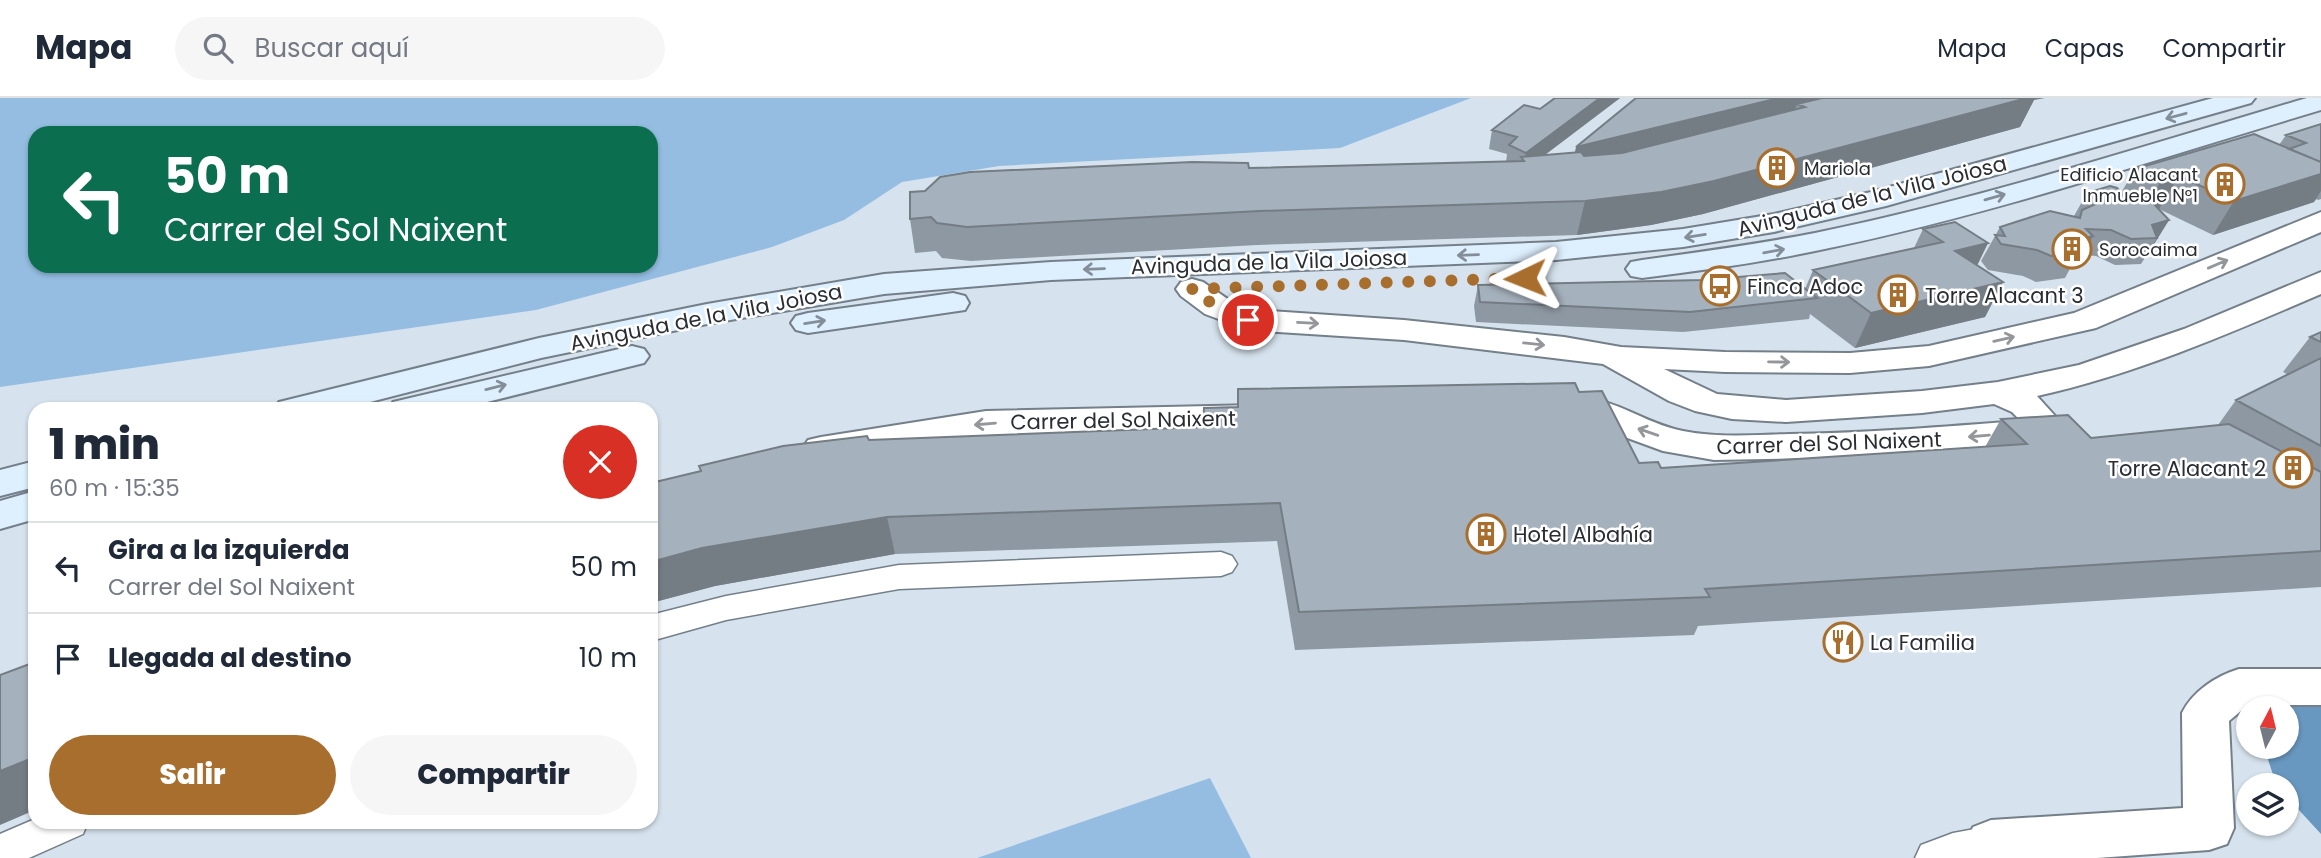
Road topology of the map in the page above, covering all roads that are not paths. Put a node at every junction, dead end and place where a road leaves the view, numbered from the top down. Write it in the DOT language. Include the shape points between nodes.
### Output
graph roads {
  1 [pos="2242,98"];
  2 [pos="2321,102"];
  3 [pos="2321,221"];
  4 [pos="2321,282"];
  5 [pos="1192,289"];
  6 [pos="1613,355"];
  7 [pos="1725,362"];
  8 [pos="1998,393"];
  9 [pos="324,402"];
  10 [pos="438,402"];
  11 [pos="1732,408"];
  12 [pos="1527,410"];
  13 [pos="1291,416"];
  14 [pos="28,456"];
  15 [pos="783,456"];
  16 [pos="0,458"];
  17 [pos="28,476"];
  18 [pos="0,483"];
  19 [pos="28,508"];
  20 [pos="0,515"];
  21 [pos="1221,564"];
  22 [pos="658,626"];
  23 [pos="2321,687"];
  24 [pos="53,829"];
  25 [pos="1992,843"];
  26 [pos="0,852"];
  27 [pos="1935,858"];
  1 -- 9 [label="main road, Avinguda de la Vila Joiosa, one-way" via="1876,200 1683,238 1556,251 930,279 656,324"];
  5 -- 2 [label="main road, Avinguda de la Vila Joiosa, one-way" via="1574,276 1711,262 1911,221"];
  7 -- 3 [label="street, Carrer del Sol Naixent, one-way" via="1850,363 1930,356 2071,324"];
  4 -- 8 [label="street, Carrer del Sol Naixent" via="2196,336 2087,374"];
  5 -- 6 [label="street, Carrer del Sol Naixent, one-way" via="1217,307 1248,320 1404,330"];
  10 -- 5 [label="main road, Avinguda de la Vila Joiosa, one-way" via="726,336 931,305"];
  6 -- 7 [label="street, Carrer del Sol Naixent"];
  6 -- 11 [label="street, Carrer del Sol Naixent" via="1682,393"];
  7 -- 11 [label="street, Carrer del Sol Naixent" via="1711,369 1708,378"];
  8 -- 11 [label="street, Carrer del Sol Naixent" via="1786,411"];
  8 -- 12 [label="street, Carrer del Sol Naixent, one-way" via="2025,404 2038,417 2031,432 1872,445 1714,448 1676,442 1605,412"];
  13 -- 15 [label="street, Carrer del Sol Naixent, one-way" via="986,424"];
  14 -- 16 [label="main road"];
  17 -- 18 [label="main road"];
  19 -- 20 [label="main road"];
  21 -- 22 [label="lane" via="899,577 726,608"];
  23 -- 25 [label="street" via="2239,687 2205,713 2209,828"];
  24 -- 26 [label="lane"];
  25 -- 27 [label="lane"];
}
